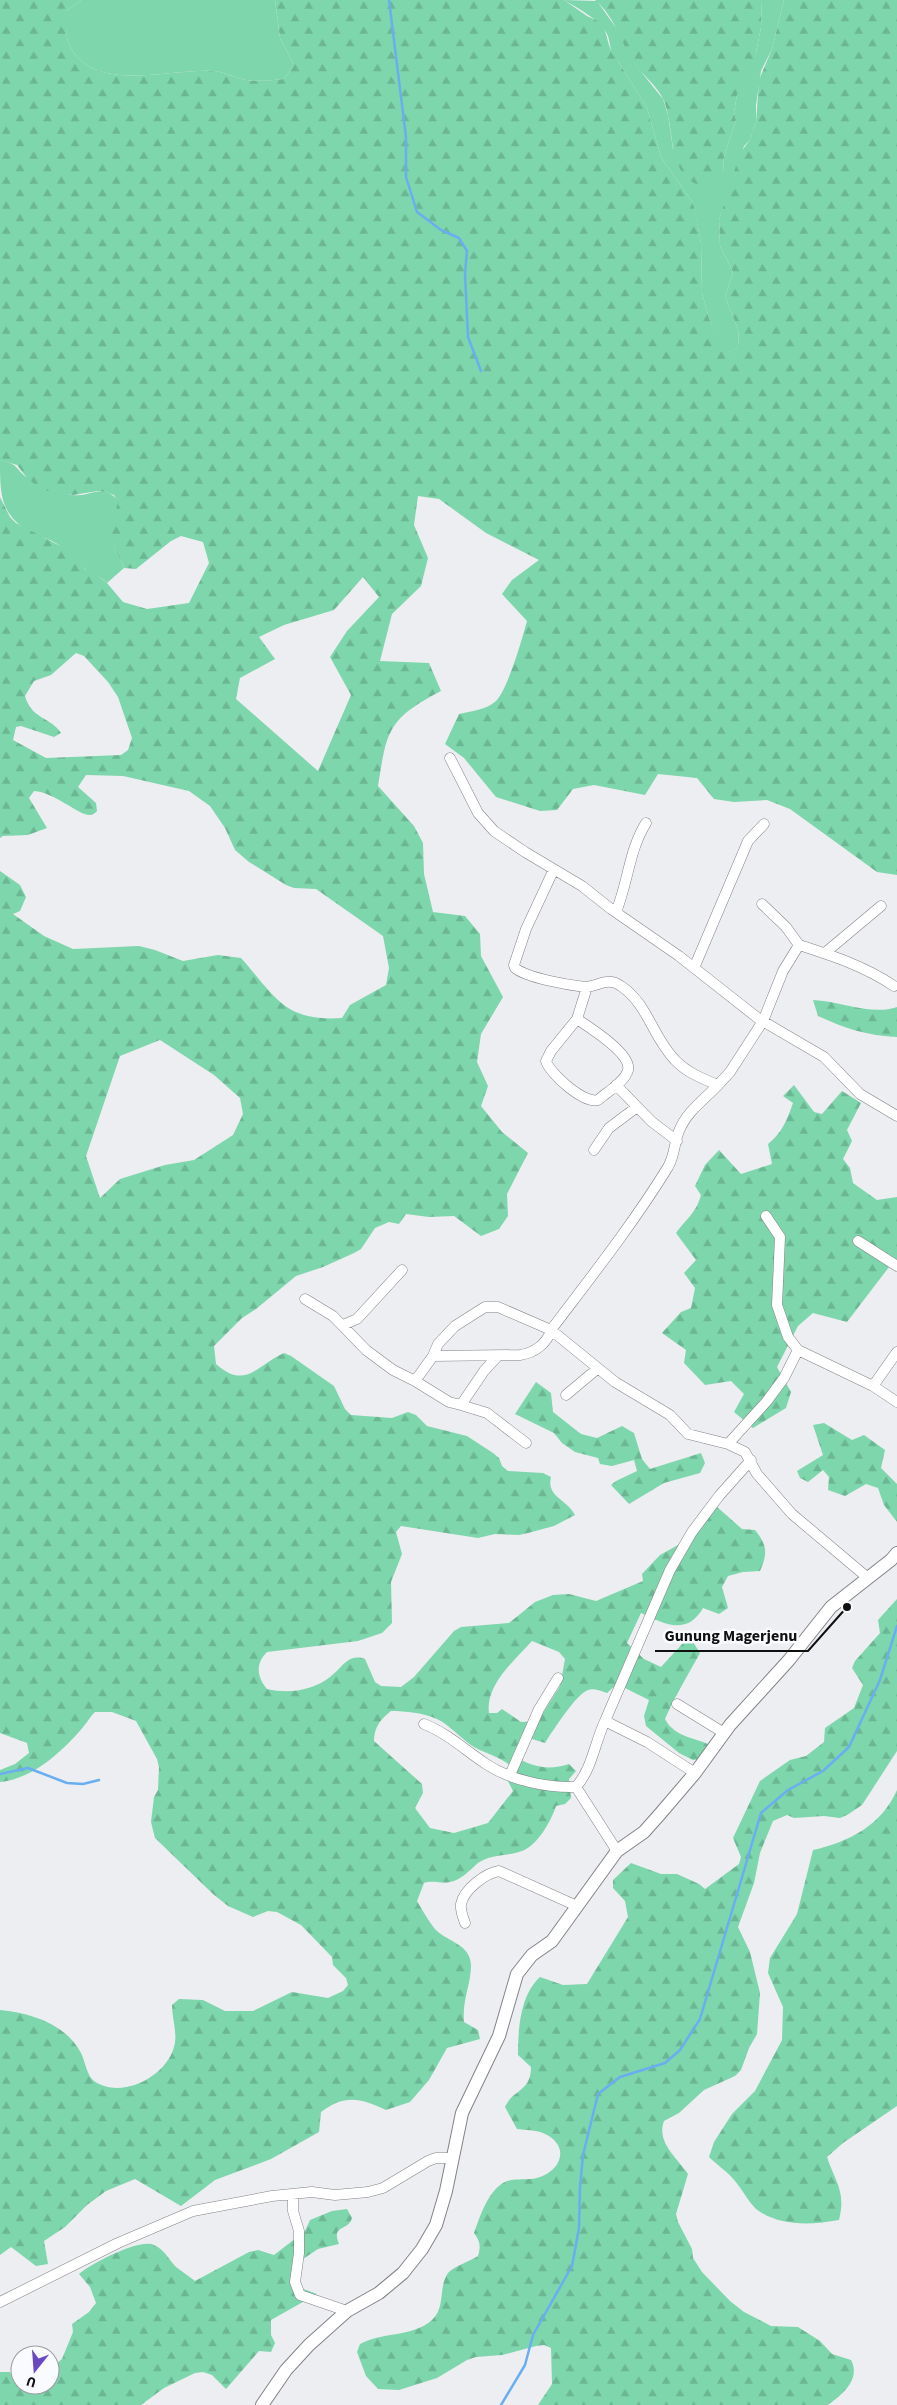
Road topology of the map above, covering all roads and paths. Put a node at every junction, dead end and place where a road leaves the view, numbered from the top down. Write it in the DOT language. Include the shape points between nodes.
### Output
graph roads {
  1 [pos="450,758"];
  2 [pos="646,823"];
  3 [pos="764,824"];
  4 [pos="554,868"];
  5 [pos="762,904"];
  6 [pos="881,906"];
  7 [pos="616,912"];
  8 [pos="798,945"];
  9 [pos="826,952"];
  10 [pos="694,968"];
  11 [pos="894,986"];
  12 [pos="587,987"];
  13 [pos="577,1019"];
  14 [pos="763,1021"];
  15 [pos="616,1085"];
  16 [pos="718,1085"];
  17 [pos="638,1107"];
  18 [pos="897,1116"];
  19 [pos="677,1141"];
  20 [pos="594,1150"];
  21 [pos="766,1216"];
  22 [pos="858,1240"];
  23 [pos="897,1266"];
  24 [pos="402,1270"];
  25 [pos="305,1299"];
  26 [pos="343,1325"];
  27 [pos="551,1330"];
  28 [pos="798,1350"];
  29 [pos="897,1352"];
  30 [pos="433,1356"];
  31 [pos="497,1357"];
  32 [pos="597,1369"];
  33 [pos="415,1382"];
  34 [pos="873,1386"];
  35 [pos="566,1396"];
  36 [pos="897,1402"];
  37 [pos="461,1405"];
  38 [pos="526,1443"];
  39 [pos="728,1444"];
  40 [pos="751,1460"];
  41 [pos="897,1553"];
  42 [pos="868,1578"];
  43 [pos="558,1678"];
  44 [pos="677,1704"];
  45 [pos="605,1721"];
  46 [pos="424,1724"];
  47 [pos="724,1733"];
  48 [pos="695,1773"];
  49 [pos="510,1775"];
  50 [pos="576,1787"];
  51 [pos="617,1851"];
  52 [pos="577,1906"];
  53 [pos="465,1923"];
  54 [pos="452,2158"];
  55 [pos="293,2195"];
  56 [pos="0,2302"];
  57 [pos="347,2311"];
  58 [pos="262,2405"];
  1 -- 4 [label="street" via="484,822 506,840"];
  2 -- 7 [label="street" via="637,837"];
  3 -- 10 [label="street" via="748,841"];
  4 -- 7 [label="street"];
  4 -- 12 [label="street" via="526,929 514,968 531,976"];
  5 -- 8 [label="street" via="786,927"];
  6 -- 9 [label="street"];
  7 -- 10 [label="street"];
  8 -- 9 [label="street"];
  8 -- 14 [label="street" via="783,970"];
  9 -- 11 [label="street" via="876,974"];
  10 -- 14 [label="street"];
  12 -- 13 [label="street"];
  12 -- 16 [label="street" via="606,981 620,985 636,999 675,1061"];
  13 -- 15 [label="street" via="618,1049 628,1065 628,1072"];
  13 -- 15 [label="street" via="551,1051 547,1064 590,1101 598,1100"];
  14 -- 16 [label="street"];
  14 -- 18 [label="street" via="824,1057 860,1094"];
  15 -- 17 [label="street"];
  16 -- 19 [label="street" via="688,1113"];
  17 -- 19 [label="street"];
  17 -- 20 [label="street" via="609,1128"];
  19 -- 27 [label="street" via="671,1161 643,1206"];
  21 -- 28 [label="street" via="780,1237 777,1305 788,1337"];
  22 -- 23 [label="street"];
  24 -- 26 [label="street" via="356,1319"];
  25 -- 26 [label="street"];
  26 -- 33 [label="street" via="366,1350"];
  27 -- 30 [label="street" via="498,1307 486,1307 455,1326 438,1344"];
  27 -- 31 [label="street" via="533,1352"];
  27 -- 32 [label="street"];
  28 -- 34 [label="street"];
  28 -- 39 [label="street" via="784,1378 767,1401"];
  29 -- 34 [label="street"];
  30 -- 31 [label="street"];
  30 -- 33 [label="street"];
  31 -- 37 [label="street"];
  32 -- 35 [label="street"];
  32 -- 39 [label="street" via="670,1415 688,1434"];
  33 -- 37 [label="street" via="449,1402"];
  34 -- 36 [label="street"];
  37 -- 38 [label="street" via="487,1413"];
  39 -- 40 [label="street" via="745,1452"];
  40 -- 42 [label="street" via="757,1474 792,1514"];
  40 -- 45 [label="street" via="692,1532 670,1570"];
  41 -- 42 [label="main road"];
  42 -- 47 [label="main road" via="831,1607"];
  43 -- 49 [label="street" via="539,1708"];
  44 -- 47 [label="street"];
  45 -- 48 [label="street" via="647,1742"];
  45 -- 50 [label="street" via="590,1764"];
  46 -- 49 [label="street" via="440,1730 488,1765"];
  47 -- 48 [label="main road"];
  48 -- 51 [label="main road" via="644,1832"];
  49 -- 50 [label="street" via="537,1783"];
  50 -- 51 [label="street"];
  51 -- 52 [label="main road"];
  52 -- 53 [label="street" via="499,1871 489,1873 464,1897 461,1910"];
  52 -- 54 [label="main road" via="552,1941 532,1955 518,1974 499,2036 462,2113"];
  54 -- 55 [label="street" via="428,2161 383,2188 368,2192"];
  54 -- 57 [label="main road" via="436,2225 422,2250 403,2273 379,2293"];
  55 -- 56 [label="street" via="193,2211 118,2243"];
  55 -- 57 [label="street" via="300,2253 295,2282 300,2295"];
  57 -- 58 [label="main road" via="286,2370"];
}
